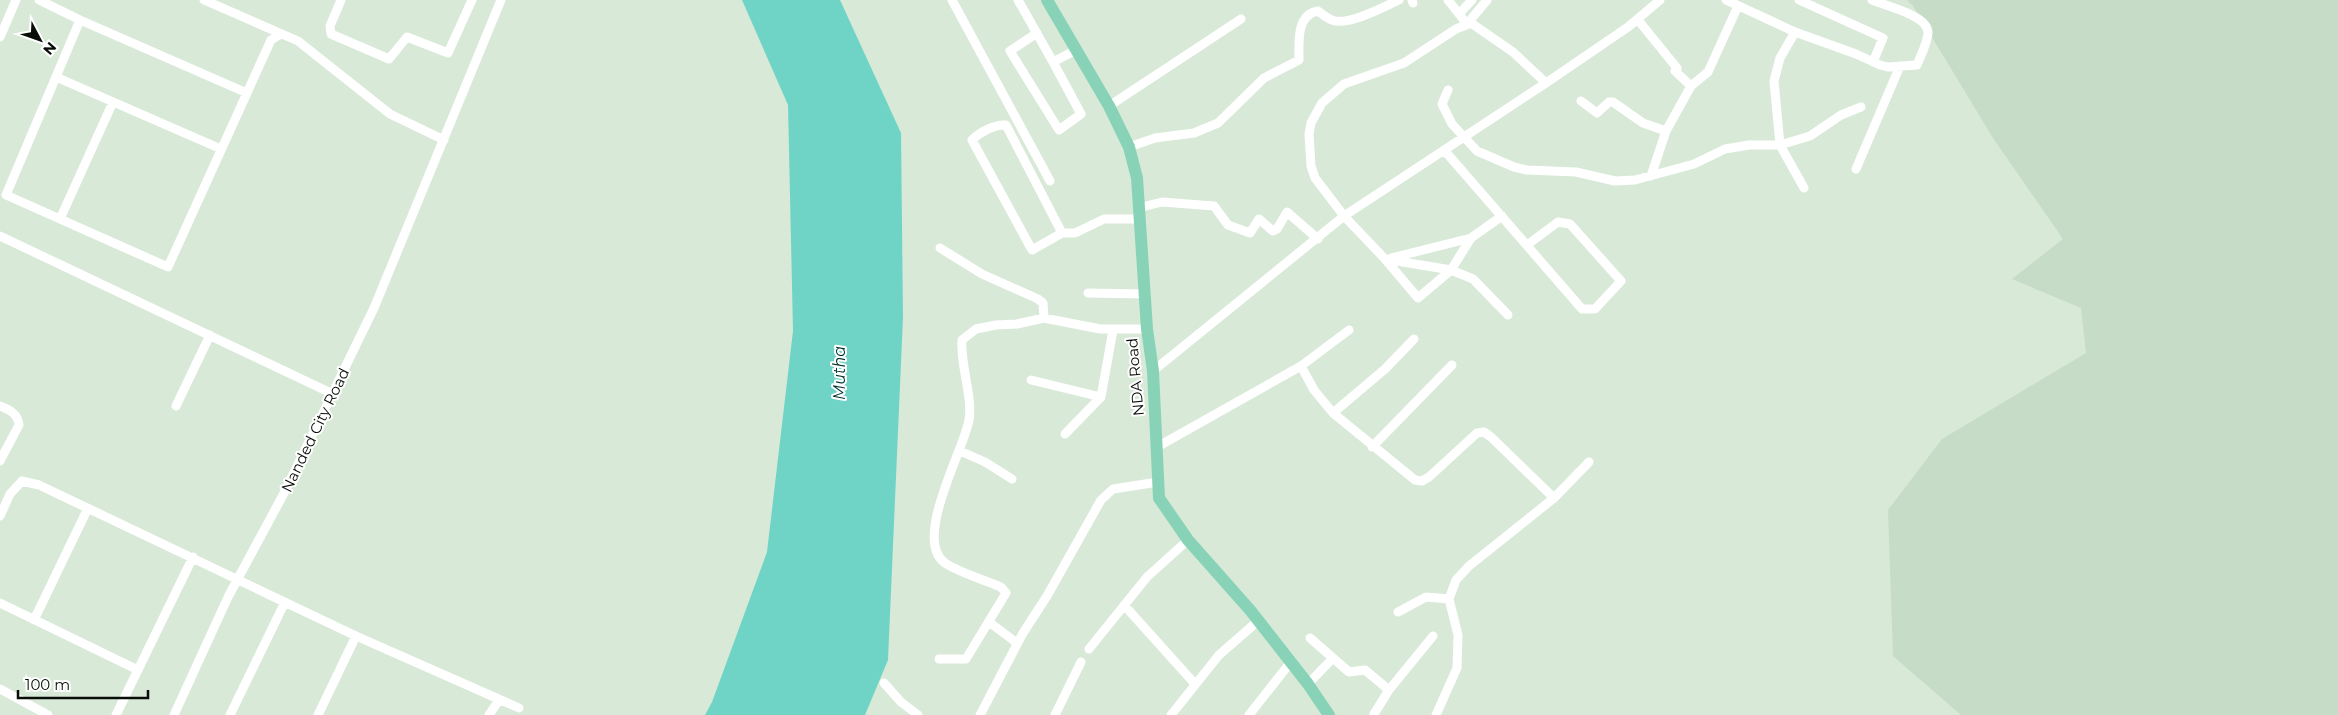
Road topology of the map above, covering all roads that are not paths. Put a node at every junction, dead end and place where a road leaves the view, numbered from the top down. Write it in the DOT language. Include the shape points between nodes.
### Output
graph roads {
  1 [pos="16,0"];
  2 [pos="39,0"];
  3 [pos="204,0"];
  4 [pos="341,0"];
  5 [pos="472,0"];
  6 [pos="500,0"];
  7 [pos="952,0"];
  8 [pos="1018,0"];
  9 [pos="1046,0"];
  10 [pos="1448,0"];
  11 [pos="1472,0"];
  12 [pos="1487,0"];
  13 [pos="1660,0"];
  14 [pos="1726,0"];
  15 [pos="1799,0"];
  16 [pos="1872,0"];
  17 [pos="1395,1"];
  18 [pos="1738,6"];
  19 [pos="1459,14"];
  20 [pos="1241,19"];
  21 [pos="80,20"];
  22 [pos="1638,20"];
  23 [pos="1469,24"];
  24 [pos="1795,32"];
  25 [pos="1037,33"];
  26 [pos="281,34"];
  27 [pos="0,37"];
  28 [pos="1076,50"];
  29 [pos="1053,62"];
  30 [pos="1874,62"];
  31 [pos="1900,66"];
  32 [pos="56,77"];
  33 [pos="1546,83"];
  34 [pos="1691,86"];
  35 [pos="1448,90"];
  36 [pos="247,93"];
  37 [pos="1581,100"];
  38 [pos="113,102"];
  39 [pos="1109,106"];
  40 [pos="1861,107"];
  41 [pos="1666,131"];
  42 [pos="1464,137"];
  43 [pos="444,140"];
  44 [pos="1780,146"];
  45 [pos="1129,147"];
  46 [pos="221,149"];
  47 [pos="1444,150"];
  48 [pos="1856,169"];
  49 [pos="1652,176"];
  50 [pos="1050,181"];
  51 [pos="1804,188"];
  52 [pos="1138,213"];
  53 [pos="1344,216"];
  54 [pos="1502,216"];
  55 [pos="60,219"];
  56 [pos="1062,233"];
  57 [pos="0,236"];
  58 [pos="1471,238"];
  59 [pos="1318,239"];
  60 [pos="1527,245"];
  61 [pos="940,248"];
  62 [pos="1385,259"];
  63 [pos="1451,270"];
  64 [pos="1088,293"];
  65 [pos="1144,294"];
  66 [pos="1508,315"];
  67 [pos="1044,318"];
  68 [pos="1147,329"];
  69 [pos="1113,330"];
  70 [pos="1349,330"];
  71 [pos="210,335"];
  72 [pos="1414,339"];
  73 [pos="1452,365"];
  74 [pos="1301,366"];
  75 [pos="1153,371"];
  76 [pos="1031,380"];
  77 [pos="333,394"];
  78 [pos="1101,397"];
  79 [pos="0,406"];
  80 [pos="176,406"];
  81 [pos="1333,413"];
  82 [pos="1065,434"];
  83 [pos="1157,447"];
  84 [pos="1372,447"];
  85 [pos="960,450"];
  86 [pos="0,461"];
  87 [pos="1590,462"];
  88 [pos="1012,479"];
  89 [pos="1158,482"];
  90 [pos="1554,498"];
  91 [pos="88,508"];
  92 [pos="0,516"];
  93 [pos="1188,540"];
  94 [pos="193,557"];
  95 [pos="238,579"];
  96 [pos="1449,599"];
  97 [pos="285,602"];
  98 [pos="0,603"];
  99 [pos="1124,606"];
  100 [pos="1398,612"];
  101 [pos="34,620"];
  102 [pos="1258,621"];
  103 [pos="989,622"];
  104 [pos="356,636"];
  105 [pos="1433,636"];
  106 [pos="1310,638"];
  107 [pos="1017,644"];
  108 [pos="1089,649"];
  109 [pos="1333,658"];
  110 [pos="939,659"];
  111 [pos="1081,662"];
  112 [pos="1290,663"];
  113 [pos="138,670"];
  114 [pos="884,683"];
  115 [pos="1195,684"];
  116 [pos="1308,684"];
  117 [pos="0,689"];
  118 [pos="1389,690"];
  119 [pos="499,700"];
  120 [pos="519,708"];
  121 [pos="1374,714"];
  122 [pos="48,715"];
  123 [pos="116,715"];
  124 [pos="174,715"];
  125 [pos="230,715"];
  126 [pos="318,715"];
  127 [pos="489,715"];
  128 [pos="918,715"];
  129 [pos="980,715"];
  130 [pos="1056,715"];
  131 [pos="1170,715"];
  132 [pos="1248,715"];
  133 [pos="1330,715"];
  134 [pos="1436,715"];
  1 -- 27 [label="street"];
  2 -- 21 [label="street"];
  3 -- 26 [label="street"];
  4 -- 5 [label="street" via="330,26 332,34 389,59 406,37 448,53"];
  6 -- 43 [label="street, Nanded City Road"];
  7 -- 50 [label="street"];
  8 -- 25 [label="street"];
  9 -- 28 [label="main road, NDA Road"];
  10 -- 19 [label="street"];
  11 -- 19 [label="street"];
  12 -- 23 [label="street"];
  13 -- 22 [label="street"];
  14 -- 18 [label="street"];
  15 -- 30 [label="street" via="1882,38"];
  16 -- 31 [label="street" via="1915,16 1927,27 1928,34 1917,65"];
  17 -- 45 [label="street" via="1358,18 1338,21 1318,11 1310,12 1299,32 1299,60 1264,78 1218,123 1194,133 1155,138"];
  18 -- 24 [label="street"];
  18 -- 34 [label="street" via="1708,72"];
  19 -- 23 [label="street"];
  20 -- 39 [label="street"];
  21 -- 32 [label="street"];
  21 -- 36 [label="street"];
  22 -- 33 [label="street"];
  22 -- 34 [label="street" via="1677,68 1675,71"];
  23 -- 33 [label="street" via="1513,52"];
  23 -- 53 [label="street" via="1404,62 1351,80 1322,103 1309,134 1311,166 1315,178"];
  24 -- 30 [label="street"];
  24 -- 44 [label="street" via="1780,58 1774,81"];
  25 -- 29 [label="street"];
  25 -- 29 [label="street" via="1010,51 1059,130 1081,114"];
  26 -- 36 [label="street" via="271,40"];
  26 -- 43 [label="street" via="298,42 390,114"];
  28 -- 29 [label="street"];
  28 -- 39 [label="main road, NDA Road"];
  30 -- 31 [label="street" via="1888,67"];
  31 -- 48 [label="street"];
  32 -- 38 [label="street"];
  32 -- 55 [label="street" via="6,195"];
  33 -- 42 [label="street"];
  34 -- 41 [label="street"];
  35 -- 42 [label="street" via="1442,104 1452,124"];
  36 -- 46 [label="street"];
  37 -- 41 [label="street" via="1597,113 1608,102 1613,102 1643,123"];
  38 -- 46 [label="street"];
  38 -- 55 [label="street"];
  39 -- 45 [label="main road, NDA Road"];
  40 -- 44 [label="street" via="1841,115 1810,136"];
  41 -- 49 [label="street"];
  42 -- 47 [label="street"];
  42 -- 49 [label="street" via="1477,151 1527,170 1576,172 1615,181"];
  43 -- 77 [label="street, Nanded City Road" via="374,308"];
  44 -- 49 [label="street" via="1749,145 1725,149 1694,164"];
  44 -- 51 [label="street"];
  45 -- 52 [label="main road, NDA Road" via="1137,178"];
  46 -- 55 [label="street" via="168,267"];
  47 -- 53 [label="street"];
  47 -- 54 [label="street"];
  52 -- 56 [label="street" via="1104,219 1075,233"];
  52 -- 59 [label="street" via="1162,202 1214,206 1228,225 1250,233 1259,218 1273,231 1277,230 1287,212"];
  52 -- 65 [label="main road, NDA Road"];
  53 -- 59 [label="street"];
  53 -- 62 [label="street"];
  54 -- 58 [label="street"];
  54 -- 60 [label="street"];
  56 -- 56 [label="street" via="1006,126 996,126 972,140 1032,250"];
  57 -- 71 [label="street"];
  58 -- 62 [label="street"];
  58 -- 63 [label="street"];
  59 -- 75 [label="street"];
  60 -- 60 [label="street" via="1582,309 1595,309 1621,281 1570,224 1558,222"];
  61 -- 67 [label="street" via="982,274 1038,299 1042,302"];
  62 -- 63 [label="street"];
  62 -- 63 [label="street" via="1418,298"];
  63 -- 66 [label="street" via="1473,279"];
  64 -- 65 [label="street"];
  65 -- 68 [label="main road, NDA Road"];
  67 -- 69 [label="street"];
  67 -- 85 [label="street" via="976,329 962,340 970,416"];
  68 -- 69 [label="street"];
  68 -- 75 [label="main road, NDA Road"];
  69 -- 78 [label="street"];
  70 -- 74 [label="street"];
  71 -- 77 [label="street"];
  71 -- 80 [label="street"];
  72 -- 81 [label="street" via="1385,369"];
  73 -- 84 [label="street"];
  74 -- 81 [label="street"];
  74 -- 83 [label="street"];
  75 -- 83 [label="main road, NDA Road"];
  76 -- 78 [label="street"];
  77 -- 95 [label="street, Nanded City Road"];
  78 -- 82 [label="street"];
  79 -- 86 [label="street" via="13,412 19,425"];
  81 -- 84 [label="street"];
  83 -- 89 [label="main road, NDA Road"];
  84 -- 90 [label="street" via="1415,480 1422,480 1467,440 1484,432"];
  85 -- 88 [label="street"];
  85 -- 103 [label="street" via="939,503 934,530 936,548 945,563 1005,589 1006,593"];
  87 -- 90 [label="street"];
  89 -- 93 [label="main road, NDA Road" via="1159,498"];
  89 -- 107 [label="street" via="1113,489 1106,494"];
  90 -- 96 [label="street" via="1469,566 1456,580"];
  91 -- 92 [label="street" via="39,485 22,481 10,494"];
  91 -- 94 [label="street"];
  91 -- 101 [label="street"];
  93 -- 99 [label="street" via="1147,577"];
  93 -- 102 [label="main road, NDA Road"];
  94 -- 95 [label="street"];
  94 -- 113 [label="street"];
  95 -- 97 [label="street"];
  95 -- 124 [label="street, Nanded City Road"];
  96 -- 100 [label="street" via="1426,596"];
  96 -- 134 [label="street" via="1458,635 1457,668"];
  97 -- 104 [label="street"];
  97 -- 125 [label="street"];
  98 -- 101 [label="street"];
  99 -- 108 [label="street"];
  99 -- 115 [label="street"];
  101 -- 113 [label="street"];
  102 -- 112 [label="main road, NDA Road"];
  102 -- 115 [label="street" via="1219,655"];
  103 -- 107 [label="street"];
  103 -- 110 [label="street" via="966,659"];
  104 -- 119 [label="street"];
  104 -- 126 [label="street"];
  105 -- 118 [label="street"];
  106 -- 109 [label="street"];
  107 -- 129 [label="street"];
  109 -- 116 [label="street"];
  109 -- 118 [label="street" via="1349,672 1365,670"];
  111 -- 130 [label="street"];
  112 -- 116 [label="main road, NDA Road"];
  112 -- 132 [label="street"];
  113 -- 123 [label="street"];
  114 -- 128 [label="street"];
  115 -- 131 [label="street"];
  116 -- 133 [label="main road, NDA Road"];
  117 -- 122 [label="street"];
  118 -- 121 [label="street"];
  119 -- 120 [label="street"];
  119 -- 127 [label="street"];
}
